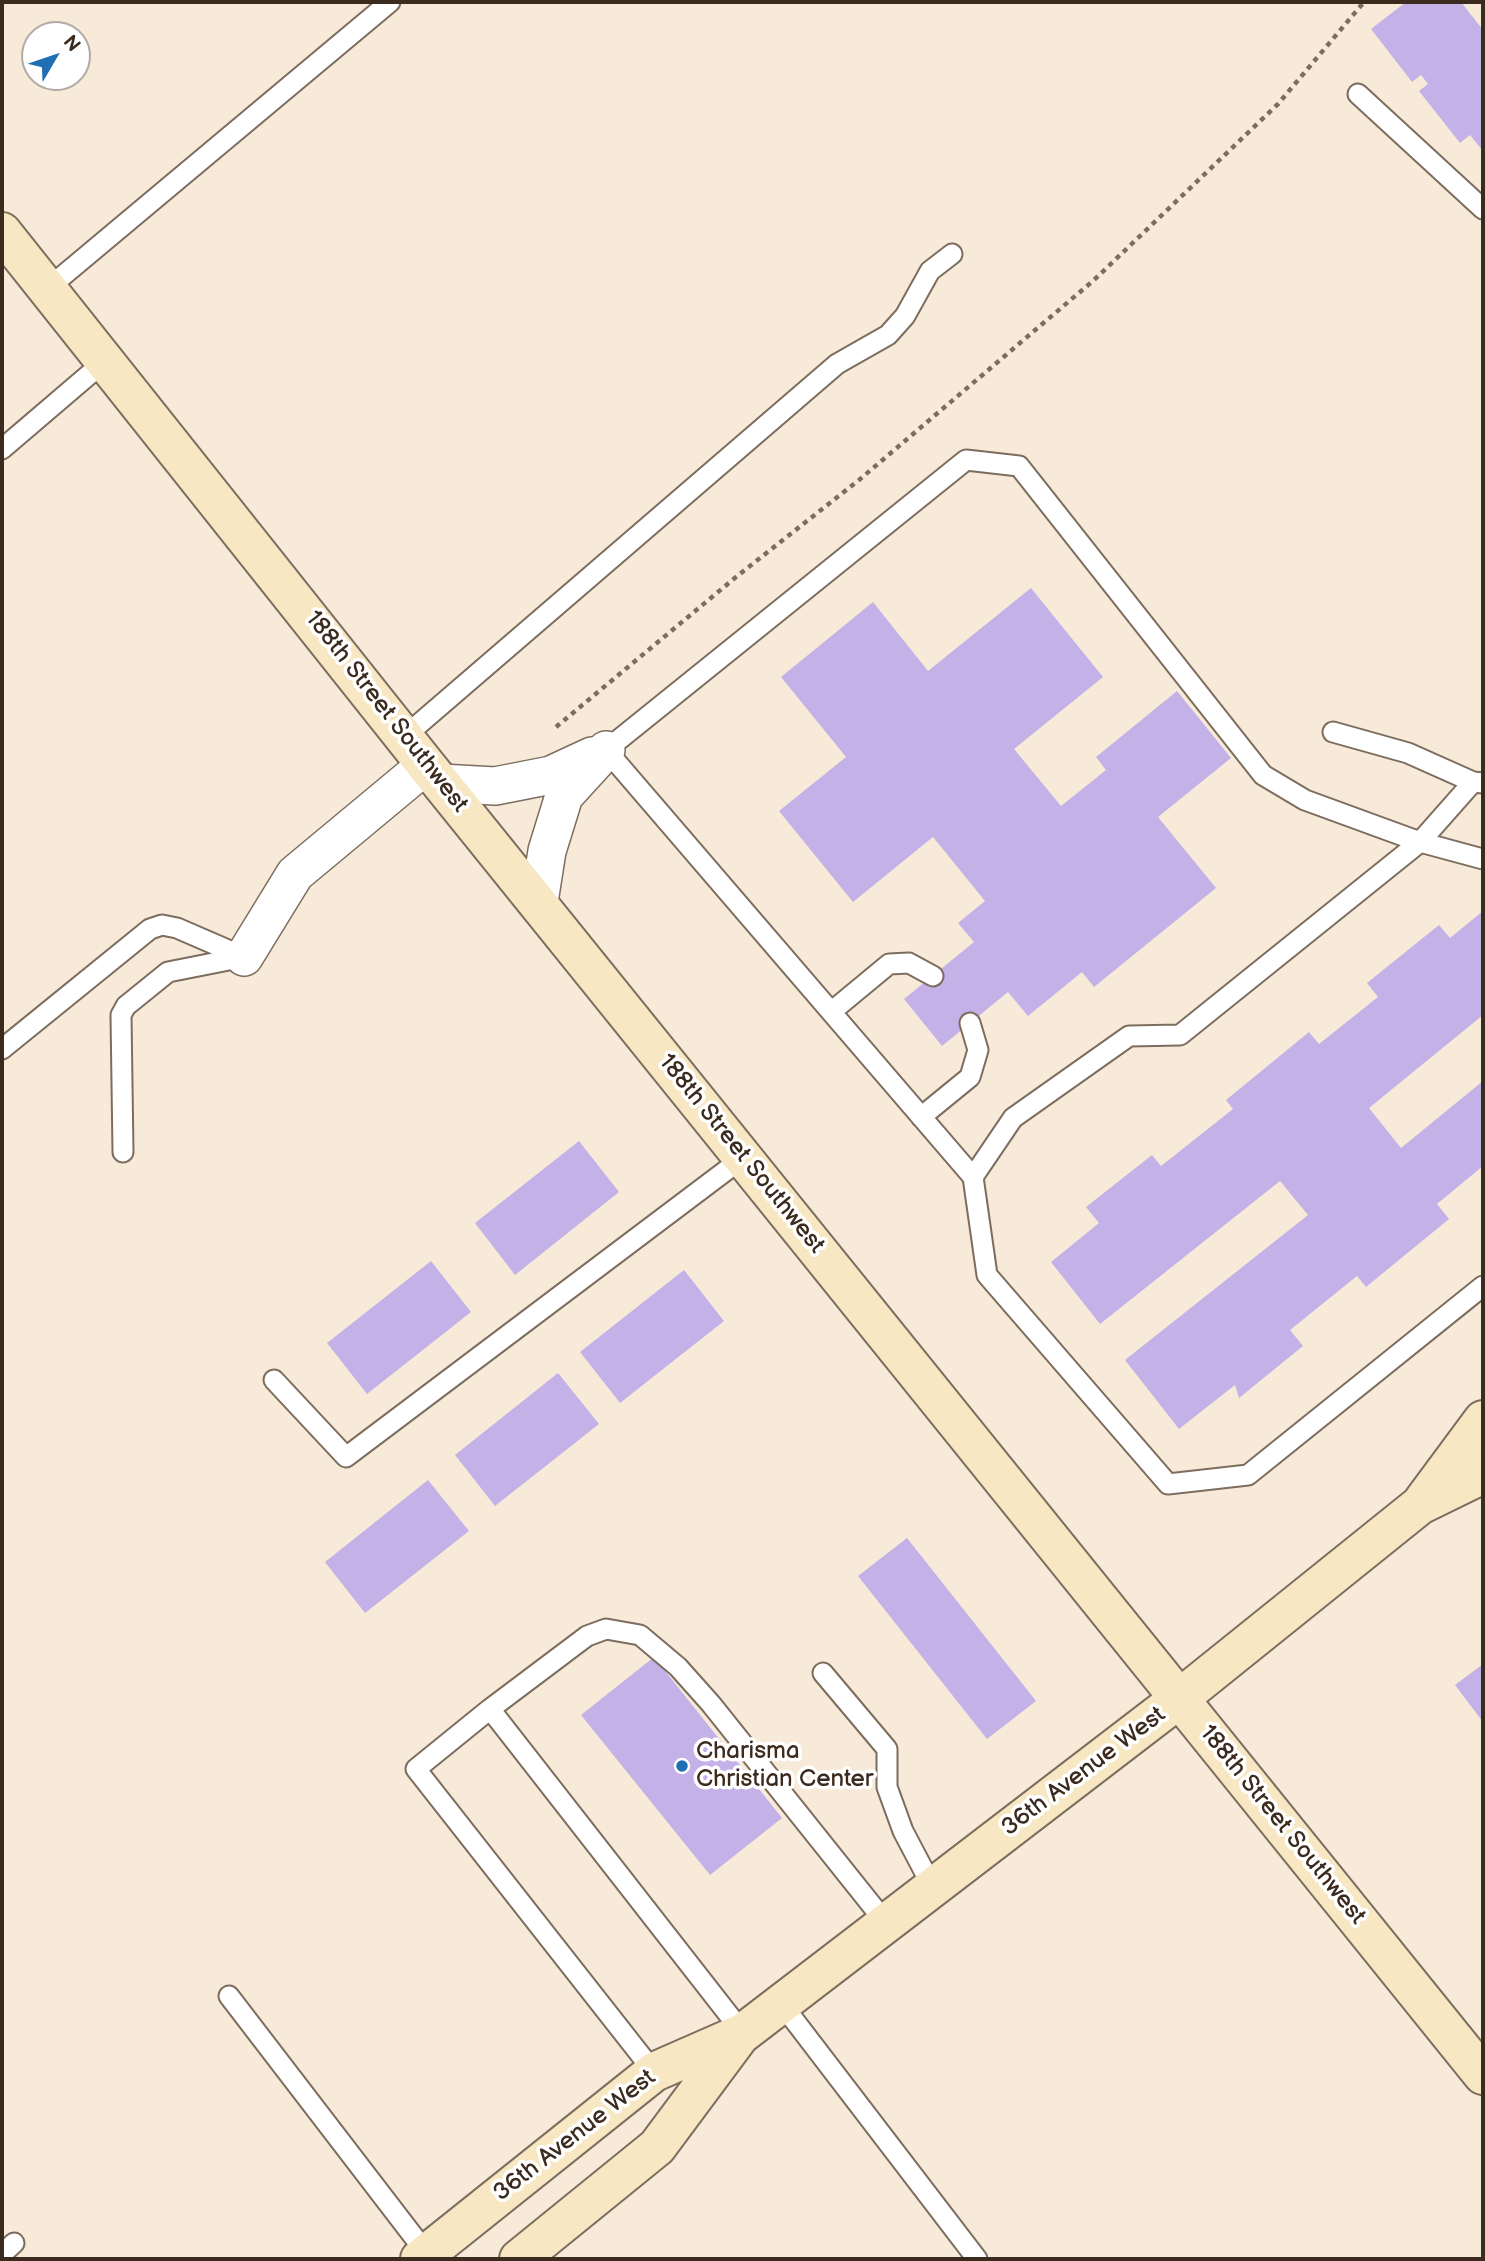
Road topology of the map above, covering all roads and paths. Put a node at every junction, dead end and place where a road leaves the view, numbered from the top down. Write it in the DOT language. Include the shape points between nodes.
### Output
graph roads {
  1 [pos="390,2"];
  2 [pos="1364,2"];
  3 [pos="1358,94"];
  4 [pos="1483,209"];
  5 [pos="2,232"];
  6 [pos="952,254"];
  7 [pos="47,289"];
  8 [pos="106,362"];
  9 [pos="2,449"];
  10 [pos="554,728"];
  11 [pos="1334,732"];
  12 [pos="606,750"];
  13 [pos="424,761"];
  14 [pos="1478,782"];
  15 [pos="1420,842"];
  16 [pos="1483,859"];
  17 [pos="539,902"];
  18 [pos="244,957"];
  19 [pos="933,976"];
  20 [pos="831,1012"];
  21 [pos="970,1023"];
  22 [pos="2,1049"];
  23 [pos="921,1117"];
  24 [pos="123,1152"];
  25 [pos="744,1157"];
  26 [pos="973,1177"];
  27 [pos="1483,1286"];
  28 [pos="274,1380"];
  29 [pos="1483,1420"];
  30 [pos="1483,1474"];
  31 [pos="1420,1505"];
  32 [pos="823,1674"];
  33 [pos="1180,1698"];
  34 [pos="489,1709"];
  35 [pos="933,1888"];
  36 [pos="886,1923"];
  37 [pos="229,1996"];
  38 [pos="781,2003"];
  39 [pos="743,2033"];
  40 [pos="1480,2065"];
  41 [pos="653,2072"];
  42 [pos="423,2256"];
  43 [pos="519,2259"];
  44 [pos="977,2259"];
  1 -- 7 [label="lane"];
  2 -- 10 [label="path" via="1278,104 1094,280 859,480"];
  3 -- 4 [label="lane"];
  5 -- 7 [label="street, 188th Street Southwest"];
  6 -- 13 [label="lane" via="930,271 905,316 888,335 837,364"];
  7 -- 8 [label="street, 188th Street Southwest"];
  8 -- 9 [label="lane"];
  8 -- 13 [label="street, 188th Street Southwest"];
  11 -- 14 [label="lane" via="1408,753"];
  12 -- 13 [label="street" via="551,775 495,786"];
  12 -- 15 [label="lane" via="966,460 1018,466 1263,775 1305,800"];
  12 -- 17 [label="street" via="564,796 547,850"];
  12 -- 20 [label="lane"];
  13 -- 17 [label="street, 188th Street Southwest"];
  13 -- 18 [label="street" via="295,874"];
  14 -- 15 [label="lane"];
  15 -- 16 [label="lane"];
  15 -- 26 [label="lane" via="1180,1035 1129,1036 1013,1118"];
  17 -- 25 [label="street, 188th Street Southwest"];
  18 -- 22 [label="lane" via="177,928 162,925 150,929"];
  18 -- 24 [label="lane" via="168,972 126,1006 121,1015"];
  19 -- 20 [label="lane" via="909,963 889,964"];
  20 -- 23 [label="lane"];
  21 -- 23 [label="lane" via="978,1050 970,1077"];
  23 -- 26 [label="lane"];
  25 -- 28 [label="lane" via="346,1457"];
  25 -- 33 [label="street, 188th Street Southwest"];
  26 -- 27 [label="lane" via="987,1275 1168,1484 1248,1475"];
  29 -- 31 [label="street, 36th Avenue West"];
  30 -- 31 [label="street, 36th Avenue West"];
  31 -- 33 [label="street, 36th Avenue West"];
  32 -- 35 [label="lane" via="887,1749 887,1787 903,1831"];
  33 -- 35 [label="street, 36th Avenue West"];
  33 -- 40 [label="street, 188th Street Southwest"];
  34 -- 36 [label="lane" via="587,1636 606,1629 640,1635 678,1667 711,1704"];
  34 -- 39 [label="lane"];
  34 -- 41 [label="lane" via="416,1769"];
  35 -- 36 [label="street, 36th Avenue West"];
  36 -- 38 [label="street, 36th Avenue West"];
  37 -- 42 [label="lane"];
  38 -- 39 [label="street, 36th Avenue West"];
  38 -- 44 [label="lane"];
  39 -- 41 [label="street, 36th Avenue West"];
  39 -- 43 [label="street, 36th Avenue West" via="657,2147"];
  41 -- 42 [label="street, 36th Avenue West"];
}
